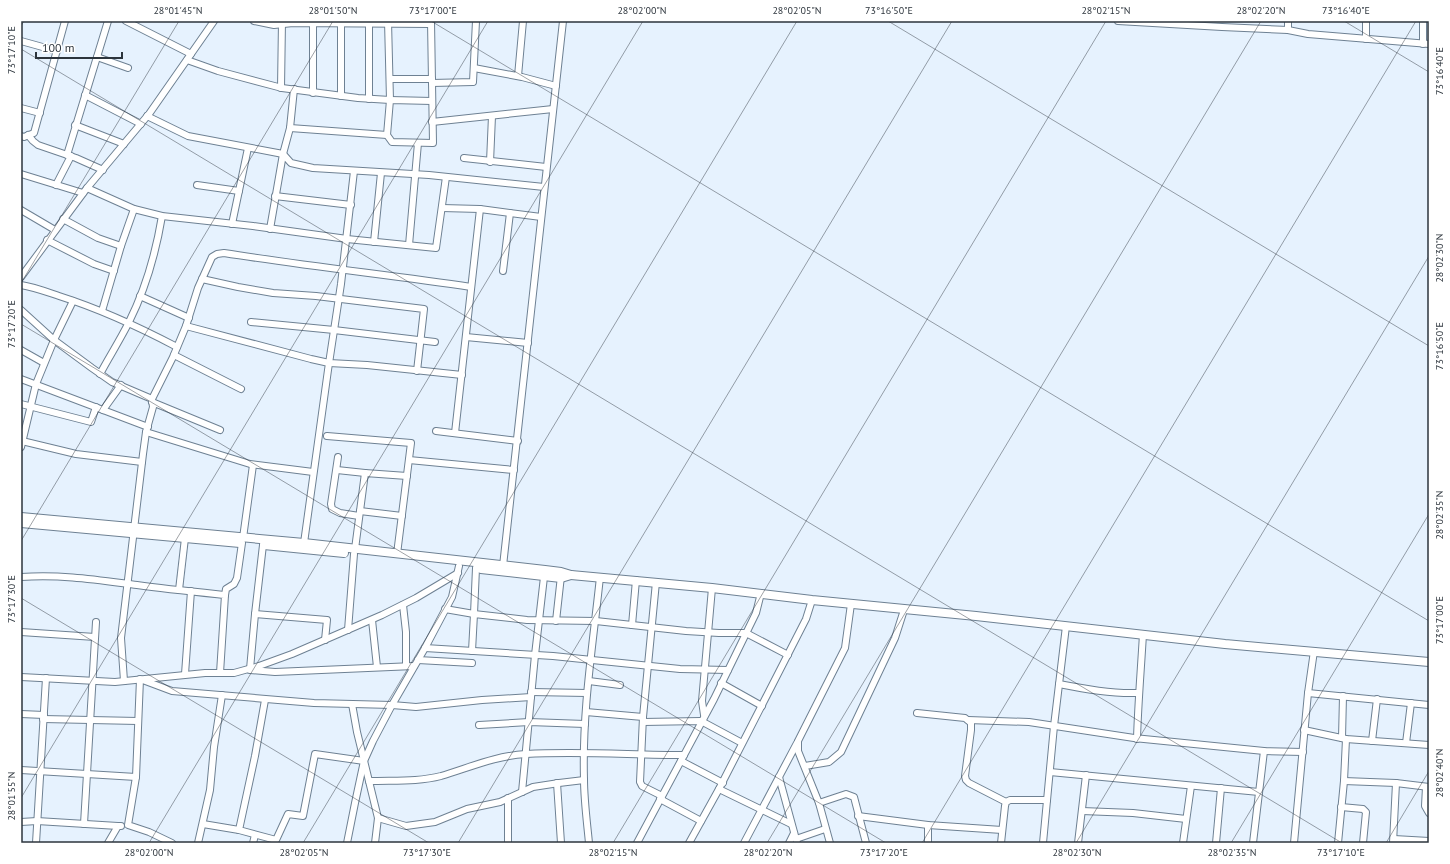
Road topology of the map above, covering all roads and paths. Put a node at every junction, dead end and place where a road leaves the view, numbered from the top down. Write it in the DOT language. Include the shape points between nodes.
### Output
graph roads {
  1 [pos="65,21"];
  2 [pos="108,21"];
  3 [pos="126,21"];
  4 [pos="214,21"];
  5 [pos="254,21"];
  6 [pos="476,21"];
  7 [pos="523,21"];
  8 [pos="563,21"];
  9 [pos="1118,21"];
  10 [pos="1288,21"];
  11 [pos="1366,21"];
  12 [pos="1424,21"];
  13 [pos="303,22"];
  14 [pos="369,22"];
  15 [pos="431,22"];
  16 [pos="1138,22"];
  17 [pos="282,23"];
  18 [pos="312,23"];
  19 [pos="345,23"];
  20 [pos="388,23"];
  21 [pos="1222,24"];
  22 [pos="1288,30"];
  23 [pos="1366,38"];
  24 [pos="21,41"];
  25 [pos="1426,44"];
  26 [pos="57,51"];
  27 [pos="191,54"];
  28 [pos="97,57"];
  29 [pos="187,60"];
  30 [pos="128,68"];
  31 [pos="474,68"];
  32 [pos="518,76"];
  33 [pos="390,79"];
  34 [pos="432,81"];
  35 [pos="556,86"];
  36 [pos="281,88"];
  37 [pos="294,89"];
  38 [pos="313,93"];
  39 [pos="85,95"];
  40 [pos="341,96"];
  41 [pos="369,98"];
  42 [pos="390,100"];
  43 [pos="432,101"];
  44 [pos="21,108"];
  45 [pos="553,109"];
  46 [pos="40,113"];
  47 [pos="148,116"];
  48 [pos="492,116"];
  49 [pos="432,122"];
  50 [pos="75,124"];
  51 [pos="141,124"];
  52 [pos="290,128"];
  53 [pos="28,135"];
  54 [pos="387,135"];
  55 [pos="21,136"];
  56 [pos="418,143"];
  57 [pos="124,144"];
  58 [pos="248,148"];
  59 [pos="283,154"];
  60 [pos="69,156"];
  61 [pos="464,158"];
  62 [pos="490,162"];
  63 [pos="546,167"];
  64 [pos="102,170"];
  65 [pos="354,171"];
  66 [pos="381,173"];
  67 [pos="21,174"];
  68 [pos="415,174"];
  69 [pos="446,176"];
  70 [pos="197,184"];
  71 [pos="56,185"];
  72 [pos="544,188"];
  73 [pos="85,191"];
  74 [pos="239,191"];
  75 [pos="275,196"];
  76 [pos="351,205"];
  77 [pos="442,208"];
  78 [pos="134,209"];
  79 [pos="480,209"];
  80 [pos="21,210"];
  81 [pos="510,213"];
  82 [pos="162,216"];
  83 [pos="541,217"];
  84 [pos="63,219"];
  85 [pos="232,224"];
  86 [pos="270,229"];
  87 [pos="55,230"];
  88 [pos="347,239"];
  89 [pos="47,240"];
  90 [pos="374,242"];
  91 [pos="409,245"];
  92 [pos="121,246"];
  93 [pos="343,270"];
  94 [pos="114,271"];
  95 [pos="503,271"];
  96 [pos="21,277"];
  97 [pos="202,279"];
  98 [pos="21,285"];
  99 [pos="471,287"];
  100 [pos="140,296"];
  101 [pos="339,299"];
  102 [pos="73,300"];
  103 [pos="21,310"];
  104 [pos="102,311"];
  105 [pos="189,318"];
  106 [pos="129,322"];
  107 [pos="251,322"];
  108 [pos="186,326"];
  109 [pos="334,330"];
  110 [pos="466,337"];
  111 [pos="54,340"];
  112 [pos="421,340"];
  113 [pos="435,342"];
  114 [pos="528,343"];
  115 [pos="177,347"];
  116 [pos="21,350"];
  117 [pos="174,356"];
  118 [pos="44,363"];
  119 [pos="329,363"];
  120 [pos="417,371"];
  121 [pos="100,374"];
  122 [pos="462,376"];
  123 [pos="21,379"];
  124 [pos="36,384"];
  125 [pos="121,385"];
  126 [pos="241,389"];
  127 [pos="152,400"];
  128 [pos="21,404"];
  129 [pos="30,407"];
  130 [pos="96,407"];
  131 [pos="103,410"];
  132 [pos="147,429"];
  133 [pos="220,430"];
  134 [pos="436,431"];
  135 [pos="455,433"];
  136 [pos="327,436"];
  137 [pos="518,441"];
  138 [pos="21,444"];
  139 [pos="338,457"];
  140 [pos="409,460"];
  141 [pos="142,462"];
  142 [pos="253,465"];
  143 [pos="337,470"];
  144 [pos="514,470"];
  145 [pos="313,472"];
  146 [pos="365,473"];
  147 [pos="407,476"];
  148 [pos="360,514"];
  149 [pos="402,516"];
  150 [pos="21,517"];
  151 [pos="21,523"];
  152 [pos="133,530"];
  153 [pos="185,538"];
  154 [pos="243,540"];
  155 [pos="304,543"];
  156 [pos="263,545"];
  157 [pos="355,551"];
  158 [pos="397,554"];
  159 [pos="503,566"];
  160 [pos="476,568"];
  161 [pos="459,569"];
  162 [pos="561,575"];
  163 [pos="544,577"];
  164 [pos="21,578"];
  165 [pos="600,578"];
  166 [pos="636,580"];
  167 [pos="656,582"];
  168 [pos="126,584"];
  169 [pos="712,588"];
  170 [pos="179,590"];
  171 [pos="191,591"];
  172 [pos="761,594"];
  173 [pos="225,595"];
  174 [pos="812,600"];
  175 [pos="851,604"];
  176 [pos="403,605"];
  177 [pos="445,609"];
  178 [pos="904,610"];
  179 [pos="255,614"];
  180 [pos="474,614"];
  181 [pos="372,620"];
  182 [pos="539,620"];
  183 [pos="556,621"];
  184 [pos="596,621"];
  185 [pos="96,622"];
  186 [pos="632,624"];
  187 [pos="1066,626"];
  188 [pos="652,627"];
  189 [pos="348,630"];
  190 [pos="21,632"];
  191 [pos="708,633"];
  192 [pos="746,633"];
  193 [pos="1143,634"];
  194 [pos="95,636"];
  195 [pos="325,640"];
  196 [pos="425,648"];
  197 [pos="472,651"];
  198 [pos="1314,651"];
  199 [pos="535,655"];
  200 [pos="788,655"];
  201 [pos="591,660"];
  202 [pos="1429,662"];
  203 [pos="416,663"];
  204 [pos="472,663"];
  205 [pos="406,666"];
  206 [pos="377,667"];
  207 [pos="648,667"];
  208 [pos="248,669"];
  209 [pos="704,670"];
  210 [pos="728,670"];
  211 [pos="220,673"];
  212 [pos="185,674"];
  213 [pos="21,677"];
  214 [pos="46,678"];
  215 [pos="140,679"];
  216 [pos="92,681"];
  217 [pos="124,681"];
  218 [pos="589,681"];
  219 [pos="721,683"];
  220 [pos="1059,684"];
  221 [pos="620,685"];
  222 [pos="587,693"];
  223 [pos="1138,693"];
  224 [pos="1308,693"];
  225 [pos="222,695"];
  226 [pos="531,695"];
  227 [pos="1343,696"];
  228 [pos="1377,699"];
  229 [pos="265,700"];
  230 [pos="1411,703"];
  231 [pos="352,704"];
  232 [pos="392,705"];
  233 [pos="1429,705"];
  234 [pos="762,706"];
  235 [pos="586,712"];
  236 [pos="917,713"];
  237 [pos="21,714"];
  238 [pos="44,717"];
  239 [pos="703,718"];
  240 [pos="643,719"];
  241 [pos="90,720"];
  242 [pos="968,720"];
  243 [pos="138,721"];
  244 [pos="529,722"];
  245 [pos="585,724"];
  246 [pos="479,725"];
  247 [pos="1054,726"];
  248 [pos="1304,730"];
  249 [pos="1344,738"];
  250 [pos="1137,739"];
  251 [pos="798,741"];
  252 [pos="1372,741"];
  253 [pos="742,743"];
  254 [pos="1406,743"];
  255 [pos="1429,745"];
  256 [pos="1264,751"];
  257 [pos="1303,752"];
  258 [pos="584,753"];
  259 [pos="526,754"];
  260 [pos="684,754"];
  261 [pos="642,755"];
  262 [pos="364,761"];
  263 [pos="681,761"];
  264 [pos="805,766"];
  265 [pos="21,770"];
  266 [pos="40,772"];
  267 [pos="1050,772"];
  268 [pos="87,774"];
  269 [pos="1086,775"];
  270 [pos="136,777"];
  271 [pos="779,777"];
  272 [pos="584,780"];
  273 [pos="369,781"];
  274 [pos="1344,781"];
  275 [pos="722,782"];
  276 [pos="557,783"];
  277 [pos="1396,783"];
  278 [pos="1191,786"];
  279 [pos="1428,787"];
  280 [pos="1221,788"];
  281 [pos="719,790"];
  282 [pos="522,792"];
  283 [pos="1259,792"];
  284 [pos="508,798"];
  285 [pos="661,798"];
  286 [pos="1047,800"];
  287 [pos="1006,802"];
  288 [pos="819,803"];
  289 [pos="1341,807"];
  290 [pos="761,811"];
  291 [pos="1082,811"];
  292 [pos="1429,813"];
  293 [pos="858,816"];
  294 [pos="378,818"];
  295 [pos="1186,819"];
  296 [pos="701,821"];
  297 [pos="21,822"];
  298 [pos="37,822"];
  299 [pos="84,824"];
  300 [pos="203,824"];
  301 [pos="791,824"];
  302 [pos="128,825"];
  303 [pos="928,825"];
  304 [pos="118,826"];
  305 [pos="825,829"];
  306 [pos="239,830"];
  307 [pos="1002,830"];
  308 [pos="794,833"];
  309 [pos="255,835"];
  310 [pos="796,841"];
  311 [pos="1393,841"];
  312 [pos="1429,841"];
  313 [pos="36,843"];
  314 [pos="108,843"];
  315 [pos="172,843"];
  316 [pos="198,843"];
  317 [pos="253,843"];
  318 [pos="347,843"];
  319 [pos="375,843"];
  320 [pos="508,843"];
  321 [pos="561,843"];
  322 [pos="589,843"];
  323 [pos="637,843"];
  324 [pos="689,843"];
  325 [pos="744,843"];
  326 [pos="789,843"];
  327 [pos="830,843"];
  328 [pos="866,843"];
  329 [pos="928,843"];
  330 [pos="1001,843"];
  331 [pos="1043,843"];
  332 [pos="1078,843"];
  333 [pos="1183,843"];
  334 [pos="1216,843"];
  335 [pos="1253,843"];
  336 [pos="1294,843"];
  337 [pos="1338,843"];
  338 [pos="1363,843"];
  1 -- 26 [label="street"];
  2 -- 28 [label="street"];
  3 -- 27 [label="street"];
  4 -- 27 [label="street"];
  5 -- 17 [label="street" via="274,25"];
  6 -- 31 [label="street"];
  7 -- 32 [label="street"];
  8 -- 35 [label="street"];
  9 -- 16 [label="street"];
  10 -- 22 [label="street"];
  11 -- 23 [label="street"];
  12 -- 25 [label="street"];
  13 -- 17 [label="street"];
  13 -- 18 [label="street"];
  14 -- 19 [label="street"];
  14 -- 20 [label="street"];
  14 -- 41 [label="street"];
  15 -- 20 [label="street"];
  15 -- 34 [label="street"];
  16 -- 21 [label="street"];
  17 -- 36 [label="street"];
  18 -- 19 [label="street"];
  18 -- 38 [label="street"];
  19 -- 40 [label="street"];
  20 -- 33 [label="street"];
  21 -- 22 [label="street"];
  22 -- 23 [label="street"];
  23 -- 25 [label="street"];
  24 -- 26 [label="street"];
  26 -- 46 [label="street"];
  27 -- 29 [label="street"];
  28 -- 30 [label="street"];
  28 -- 39 [label="street"];
  29 -- 36 [label="street"];
  29 -- 47 [label="street"];
  31 -- 32 [label="street"];
  31 -- 34 [label="street" via="473,82"];
  32 -- 35 [label="street"];
  33 -- 34 [label="street"];
  33 -- 42 [label="street"];
  34 -- 43 [label="street"];
  35 -- 45 [label="street"];
  36 -- 37 [label="street"];
  37 -- 38 [label="street"];
  37 -- 52 [label="street"];
  38 -- 40 [label="street"];
  39 -- 50 [label="street"];
  39 -- 51 [label="street"];
  40 -- 41 [label="street"];
  41 -- 42 [label="street"];
  42 -- 43 [label="street"];
  42 -- 54 [label="street"];
  43 -- 49 [label="street"];
  44 -- 46 [label="street"];
  45 -- 48 [label="street"];
  45 -- 63 [label="street"];
  46 -- 53 [label="street" via="34,133"];
  47 -- 51 [label="street"];
  47 -- 58 [label="street" via="188,136"];
  48 -- 49 [label="street"];
  48 -- 62 [label="street"];
  49 -- 56 [label="street" via="433,143"];
  50 -- 57 [label="street"];
  50 -- 60 [label="street"];
  51 -- 57 [label="street"];
  52 -- 54 [label="street"];
  52 -- 59 [label="street"];
  53 -- 55 [label="street"];
  53 -- 60 [label="street" via="38,145"];
  54 -- 56 [label="street" via="392,142"];
  56 -- 68 [label="street"];
  57 -- 64 [label="street"];
  58 -- 59 [label="street"];
  58 -- 74 [label="street"];
  59 -- 65 [label="street" via="299,166"];
  59 -- 75 [label="street"];
  60 -- 64 [label="street"];
  60 -- 71 [label="street"];
  61 -- 62 [label="street"];
  62 -- 63 [label="street"];
  63 -- 72 [label="street"];
  64 -- 73 [label="street"];
  65 -- 66 [label="street"];
  65 -- 76 [label="street"];
  66 -- 68 [label="street"];
  66 -- 90 [label="street"];
  67 -- 71 [label="street"];
  68 -- 69 [label="street"];
  68 -- 91 [label="street"];
  69 -- 72 [label="street"];
  69 -- 77 [label="street"];
  70 -- 74 [label="street"];
  71 -- 73 [label="street"];
  72 -- 83 [label="street"];
  73 -- 78 [label="street"];
  73 -- 84 [label="street"];
  74 -- 85 [label="street"];
  75 -- 76 [label="street"];
  75 -- 86 [label="street"];
  76 -- 88 [label="street"];
  77 -- 79 [label="street"];
  77 -- 91 [label="street" via="436,248"];
  78 -- 82 [label="street"];
  78 -- 92 [label="street"];
  79 -- 81 [label="street"];
  79 -- 99 [label="street"];
  80 -- 87 [label="street"];
  81 -- 83 [label="street"];
  81 -- 95 [label="street"];
  82 -- 85 [label="street"];
  82 -- 100 [label="street" via="157,242"];
  83 -- 114 [label="street"];
  84 -- 87 [label="street"];
  84 -- 92 [label="street" via="98,238"];
  85 -- 86 [label="street"];
  86 -- 88 [label="street"];
  87 -- 89 [label="street"];
  88 -- 90 [label="street"];
  88 -- 93 [label="street"];
  89 -- 94 [label="street" via="94,264"];
  89 -- 96 [label="street"];
  90 -- 91 [label="street"];
  92 -- 94 [label="street"];
  93 -- 97 [label="street" via="224,253 212,257"];
  93 -- 99 [label="street"];
  93 -- 101 [label="street"];
  94 -- 104 [label="street"];
  97 -- 101 [label="street" via="273,293"];
  97 -- 105 [label="street"];
  98 -- 102 [label="street"];
  99 -- 110 [label="street"];
  100 -- 105 [label="street"];
  100 -- 106 [label="street"];
  101 -- 109 [label="street"];
  101 -- 112 [label="street" via="424,309"];
  102 -- 104 [label="street"];
  102 -- 111 [label="street"];
  103 -- 111 [label="street"];
  104 -- 106 [label="street"];
  105 -- 108 [label="street"];
  106 -- 115 [label="street"];
  106 -- 121 [label="street"];
  107 -- 109 [label="street"];
  108 -- 115 [label="street"];
  108 -- 119 [label="street"];
  109 -- 112 [label="street"];
  109 -- 119 [label="street"];
  110 -- 114 [label="street"];
  110 -- 122 [label="street"];
  111 -- 118 [label="street"];
  111 -- 121 [label="street"];
  112 -- 113 [label="street"];
  112 -- 120 [label="street"];
  114 -- 137 [label="street"];
  115 -- 117 [label="street"];
  116 -- 118 [label="street"];
  117 -- 126 [label="street"];
  117 -- 127 [label="street"];
  118 -- 124 [label="street"];
  119 -- 120 [label="street"];
  119 -- 145 [label="street"];
  120 -- 122 [label="street"];
  121 -- 125 [label="street"];
  122 -- 135 [label="street"];
  123 -- 124 [label="street"];
  124 -- 129 [label="street"];
  124 -- 130 [label="street"];
  125 -- 127 [label="street"];
  125 -- 131 [label="street"];
  127 -- 132 [label="street" via="153,407"];
  127 -- 133 [label="street"];
  128 -- 129 [label="street"];
  129 -- 130 [label="street" via="91,422"];
  129 -- 138 [label="street"];
  130 -- 131 [label="street"];
  131 -- 132 [label="street"];
  132 -- 141 [label="street"];
  132 -- 142 [label="street"];
  134 -- 135 [label="street"];
  135 -- 137 [label="street"];
  136 -- 140 [label="street" via="411,443"];
  137 -- 144 [label="street"];
  138 -- 141 [label="street"];
  139 -- 143 [label="street"];
  140 -- 144 [label="street"];
  140 -- 147 [label="street"];
  141 -- 152 [label="street"];
  142 -- 145 [label="street"];
  142 -- 154 [label="street"];
  143 -- 146 [label="street"];
  143 -- 148 [label="street" via="332,509 340,513"];
  144 -- 159 [label="street"];
  145 -- 155 [label="street"];
  146 -- 147 [label="street"];
  146 -- 148 [label="street"];
  147 -- 149 [label="street"];
  148 -- 149 [label="street"];
  148 -- 157 [label="street"];
  149 -- 158 [label="street"];
  150 -- 152 [label="main road"];
  151 -- 152 [label="main road"];
  152 -- 153 [label="main road"];
  152 -- 154 [label="main road"];
  152 -- 168 [label="street"];
  153 -- 154 [label="main road"];
  153 -- 170 [label="street"];
  154 -- 155 [label="main road"];
  154 -- 156 [label="main road"];
  154 -- 173 [label="street" via="237,578 225,591"];
  155 -- 157 [label="main road"];
  156 -- 157 [label="main road"];
  156 -- 179 [label="street"];
  157 -- 158 [label="main road"];
  157 -- 161 [label="main road"];
  157 -- 189 [label="street"];
  158 -- 159 [label="main road"];
  159 -- 162 [label="main road"];
  160 -- 161 [label="main road"];
  160 -- 163 [label="main road"];
  160 -- 180 [label="street"];
  161 -- 176 [label="street"];
  161 -- 177 [label="street" via="452,596"];
  162 -- 163 [label="main road"];
  162 -- 165 [label="main road"];
  162 -- 183 [label="street"];
  163 -- 182 [label="street"];
  164 -- 168 [label="street" via="84,577"];
  165 -- 166 [label="main road"];
  165 -- 184 [label="street"];
  166 -- 167 [label="main road"];
  166 -- 186 [label="street"];
  167 -- 169 [label="main road"];
  167 -- 188 [label="street"];
  168 -- 170 [label="street"];
  168 -- 217 [label="street" via="121,638"];
  169 -- 172 [label="main road"];
  169 -- 191 [label="street"];
  170 -- 171 [label="street"];
  171 -- 173 [label="street"];
  171 -- 212 [label="street"];
  172 -- 174 [label="main road"];
  172 -- 192 [label="street" via="756,613"];
  173 -- 211 [label="street"];
  174 -- 175 [label="main road"];
  174 -- 200 [label="street" via="806,619"];
  175 -- 178 [label="main road"];
  175 -- 251 [label="street" via="845,648"];
  176 -- 181 [label="street"];
  176 -- 205 [label="street"];
  177 -- 180 [label="street"];
  177 -- 196 [label="street"];
  178 -- 187 [label="main road"];
  178 -- 264 [label="street" via="894,638 841,752 829,762"];
  179 -- 195 [label="street" via="327,620"];
  179 -- 208 [label="street"];
  180 -- 182 [label="street"];
  180 -- 197 [label="street"];
  181 -- 189 [label="street"];
  181 -- 206 [label="street"];
  182 -- 183 [label="street"];
  182 -- 199 [label="street"];
  183 -- 184 [label="street"];
  184 -- 186 [label="street"];
  184 -- 201 [label="street"];
  185 -- 194 [label="street"];
  186 -- 188 [label="street"];
  187 -- 193 [label="main road"];
  187 -- 220 [label="street"];
  188 -- 191 [label="street"];
  188 -- 207 [label="street"];
  189 -- 195 [label="street"];
  190 -- 194 [label="street"];
  191 -- 192 [label="street"];
  191 -- 209 [label="street"];
  192 -- 200 [label="street"];
  192 -- 210 [label="street"];
  193 -- 198 [label="main road"];
  193 -- 223 [label="street"];
  194 -- 216 [label="street"];
  195 -- 208 [label="street"];
  196 -- 197 [label="street"];
  196 -- 203 [label="street"];
  197 -- 199 [label="street"];
  198 -- 202 [label="main road"];
  198 -- 224 [label="street"];
  199 -- 201 [label="street"];
  199 -- 226 [label="street"];
  200 -- 234 [label="street"];
  201 -- 207 [label="street"];
  201 -- 218 [label="street"];
  203 -- 204 [label="street"];
  203 -- 205 [label="street"];
  203 -- 232 [label="street"];
  205 -- 206 [label="street"];
  206 -- 208 [label="street" via="275,672"];
  207 -- 209 [label="street"];
  207 -- 240 [label="street"];
  208 -- 211 [label="street"];
  209 -- 210 [label="street"];
  209 -- 239 [label="street"];
  210 -- 219 [label="street"];
  211 -- 212 [label="street"];
  212 -- 215 [label="street"];
  213 -- 214 [label="street"];
  214 -- 216 [label="street"];
  214 -- 238 [label="street"];
  215 -- 217 [label="street"];
  215 -- 225 [label="street" via="172,691"];
  215 -- 243 [label="street"];
  216 -- 217 [label="street"];
  216 -- 241 [label="street"];
  218 -- 221 [label="street"];
  218 -- 222 [label="street"];
  219 -- 234 [label="street"];
  219 -- 239 [label="street"];
  220 -- 223 [label="street"];
  220 -- 247 [label="street"];
  222 -- 226 [label="street"];
  222 -- 235 [label="street"];
  223 -- 250 [label="street"];
  224 -- 227 [label="street"];
  224 -- 248 [label="street"];
  225 -- 229 [label="street"];
  225 -- 300 [label="street"];
  226 -- 232 [label="street" via="416,707"];
  226 -- 244 [label="street"];
  227 -- 228 [label="street"];
  227 -- 249 [label="street"];
  228 -- 230 [label="street"];
  228 -- 252 [label="street"];
  229 -- 231 [label="street"];
  229 -- 306 [label="street"];
  230 -- 233 [label="street"];
  230 -- 254 [label="street"];
  231 -- 232 [label="street"];
  231 -- 262 [label="street"];
  232 -- 262 [label="street"];
  234 -- 253 [label="street"];
  235 -- 240 [label="street"];
  235 -- 245 [label="street"];
  236 -- 242 [label="street"];
  237 -- 238 [label="street"];
  238 -- 241 [label="street"];
  238 -- 266 [label="street"];
  239 -- 240 [label="street"];
  239 -- 253 [label="street"];
  239 -- 260 [label="street"];
  240 -- 261 [label="street"];
  241 -- 243 [label="street"];
  241 -- 268 [label="street"];
  242 -- 247 [label="street" via="1017,721"];
  242 -- 287 [label="street" via="971,723 971,730 966,780"];
  243 -- 270 [label="street"];
  244 -- 245 [label="street"];
  244 -- 246 [label="street"];
  244 -- 259 [label="street"];
  245 -- 258 [label="street"];
  247 -- 250 [label="street"];
  247 -- 267 [label="street"];
  248 -- 249 [label="street"];
  248 -- 257 [label="street"];
  249 -- 252 [label="street"];
  249 -- 274 [label="street"];
  250 -- 256 [label="street"];
  251 -- 264 [label="street" via="798,750"];
  251 -- 271 [label="street"];
  252 -- 254 [label="street"];
  253 -- 275 [label="street"];
  254 -- 255 [label="street"];
  256 -- 257 [label="street"];
  256 -- 283 [label="street"];
  257 -- 336 [label="street"];
  258 -- 259 [label="street"];
  258 -- 261 [label="street"];
  258 -- 272 [label="street"];
  259 -- 273 [label="street" via="487,760 440,776 412,780"];
  259 -- 282 [label="street"];
  260 -- 261 [label="street"];
  260 -- 263 [label="street"];
  261 -- 285 [label="street" via="640,784"];
  262 -- 273 [label="street"];
  262 -- 309 [label="street" via="315,754 303,816 288,814 276,840"];
  262 -- 318 [label="street"];
  263 -- 275 [label="street"];
  263 -- 285 [label="street"];
  264 -- 288 [label="street"];
  265 -- 266 [label="street"];
  266 -- 268 [label="street"];
  266 -- 298 [label="street"];
  267 -- 269 [label="street"];
  267 -- 286 [label="street"];
  268 -- 270 [label="street"];
  268 -- 299 [label="street"];
  269 -- 278 [label="street"];
  269 -- 291 [label="street"];
  270 -- 302 [label="street"];
  271 -- 290 [label="street"];
  271 -- 301 [label="street"];
  272 -- 276 [label="street"];
  272 -- 322 [label="street"];
  273 -- 294 [label="street"];
  274 -- 277 [label="street"];
  274 -- 289 [label="street"];
  275 -- 281 [label="street"];
  276 -- 282 [label="street" via="533,787"];
  276 -- 321 [label="street"];
  277 -- 279 [label="street"];
  277 -- 311 [label="street"];
  278 -- 280 [label="street"];
  278 -- 295 [label="street"];
  279 -- 292 [label="street" via="1425,806"];
  280 -- 283 [label="street"];
  280 -- 334 [label="street"];
  281 -- 290 [label="street"];
  281 -- 296 [label="street"];
  282 -- 284 [label="street"];
  283 -- 335 [label="street"];
  284 -- 294 [label="street" via="418,826 406,826"];
  284 -- 320 [label="street"];
  285 -- 296 [label="street"];
  285 -- 323 [label="street"];
  286 -- 287 [label="street"];
  286 -- 331 [label="street"];
  287 -- 307 [label="street"];
  288 -- 293 [label="street" via="850,795 856,802"];
  288 -- 305 [label="street"];
  289 -- 337 [label="street"];
  289 -- 338 [label="street" via="1363,809 1366,812"];
  290 -- 301 [label="street"];
  290 -- 325 [label="street"];
  291 -- 295 [label="street"];
  291 -- 332 [label="street"];
  293 -- 303 [label="street"];
  293 -- 328 [label="street"];
  294 -- 319 [label="street"];
  295 -- 333 [label="street"];
  296 -- 324 [label="street"];
  297 -- 298 [label="street"];
  298 -- 299 [label="street"];
  298 -- 313 [label="street"];
  299 -- 304 [label="street"];
  300 -- 306 [label="street"];
  300 -- 316 [label="street"];
  301 -- 308 [label="street"];
  302 -- 304 [label="street"];
  302 -- 315 [label="street"];
  303 -- 307 [label="street"];
  303 -- 329 [label="street"];
  304 -- 314 [label="street"];
  305 -- 310 [label="street"];
  305 -- 327 [label="street"];
  306 -- 309 [label="street"];
  307 -- 330 [label="street"];
  308 -- 310 [label="street"];
  308 -- 326 [label="street"];
  309 -- 317 [label="street"];
  311 -- 312 [label="street"];
}
